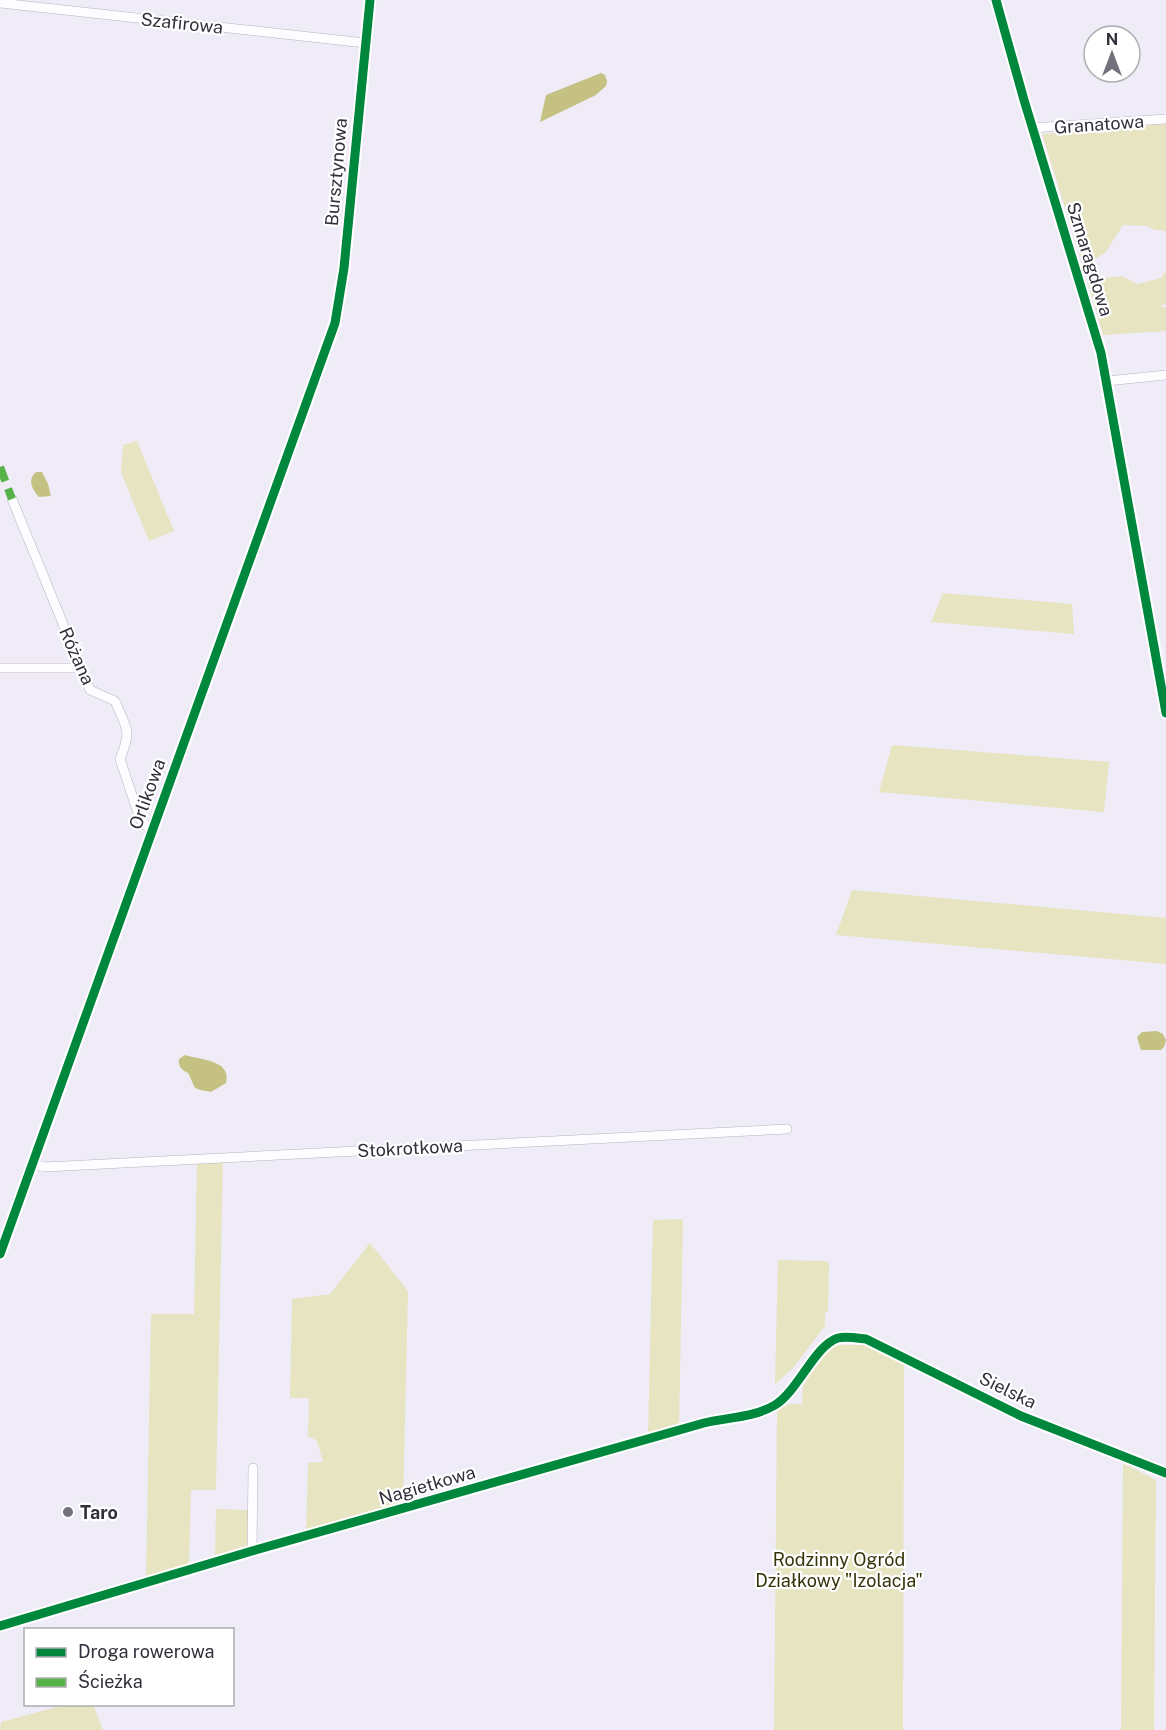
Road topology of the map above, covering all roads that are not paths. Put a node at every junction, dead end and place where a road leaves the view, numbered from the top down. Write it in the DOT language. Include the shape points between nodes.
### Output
graph roads {
  1 [pos="370,0"];
  2 [pos="996,0"];
  3 [pos="0,3"];
  4 [pos="365,43"];
  5 [pos="1166,119"];
  6 [pos="1032,128"];
  7 [pos="327,345"];
  8 [pos="1166,375"];
  9 [pos="1107,381"];
  10 [pos="12,499"];
  11 [pos="0,668"];
  12 [pos="80,668"];
  13 [pos="1166,713"];
  14 [pos="152,831"];
  15 [pos="788,1129"];
  16 [pos="32,1164"];
  17 [pos="0,1254"];
  18 [pos="837,1339"];
  19 [pos="254,1468"];
  20 [pos="1166,1473"];
  21 [pos="252,1551"];
  22 [pos="0,1626"];
  1 -- 4 [label="street, Bursztynowa"];
  2 -- 6 [label="street, Szmaragdowa"];
  3 -- 4 [label="street, Szafirowa"];
  4 -- 7 [label="street, Bursztynowa" via="340,300"];
  5 -- 6 [label="street, Granatowa"];
  6 -- 9 [label="street, Szmaragdowa"];
  7 -- 14 [label="street, Orlikowa"];
  8 -- 9 [label="street"];
  9 -- 13 [label="street, Szmaragdowa"];
  10 -- 12 [label="street, Różana"];
  11 -- 12 [label="street"];
  12 -- 14 [label="street, Różana" via="90,690 115,701 127,727 128,739 120,759 140,819"];
  14 -- 16 [label="street, Orlikowa"];
  15 -- 16 [label="street, Stokrotkowa" via="55,1166"];
  16 -- 17 [label="street, Orlikowa"];
  18 -- 20 [label="street, Sielska" via="866,1339 1021,1416"];
  18 -- 21 [label="street, Nagietkowa" via="829,1343 787,1395 760,1412 712,1421"];
  19 -- 21 [label="street"];
  21 -- 22 [label="street, Nagietkowa"];
}
